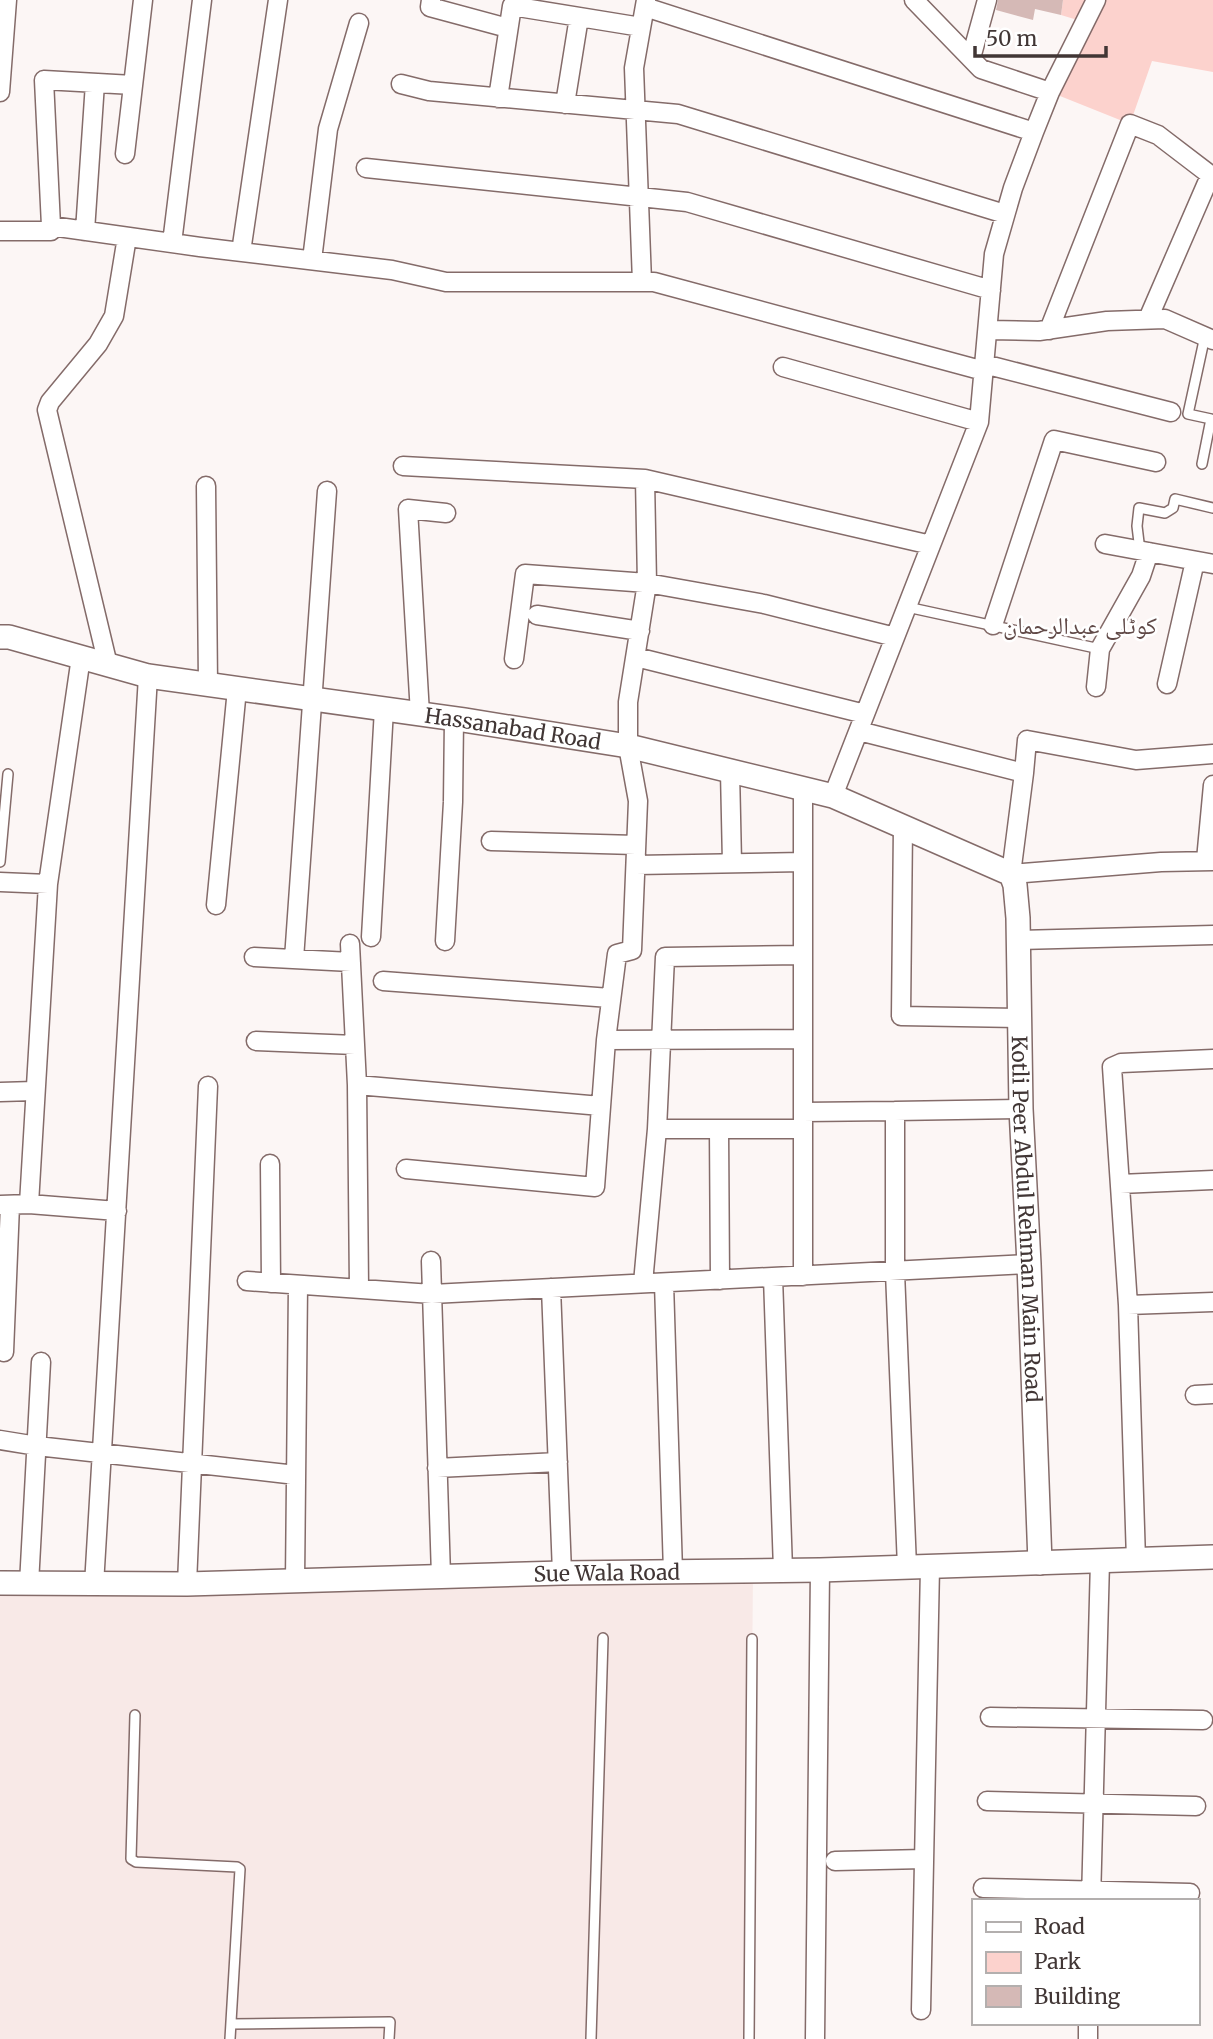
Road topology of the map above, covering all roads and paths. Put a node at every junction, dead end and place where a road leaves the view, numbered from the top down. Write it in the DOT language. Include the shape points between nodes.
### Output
graph roads {
  1 [pos="7,0"];
  2 [pos="143,0"];
  3 [pos="202,0"];
  4 [pos="278,0"];
  5 [pos="431,0"];
  6 [pos="914,0"];
  7 [pos="987,0"];
  8 [pos="1096,0"];
  9 [pos="646,4"];
  10 [pos="537,5"];
  11 [pos="579,17"];
  12 [pos="359,23"];
  13 [pos="641,27"];
  14 [pos="508,28"];
  15 [pos="971,58"];
  16 [pos="95,83"];
  17 [pos="401,84"];
  18 [pos="133,85"];
  19 [pos="0,92"];
  20 [pos="1050,92"];
  21 [pos="498,98"];
  22 [pos="565,104"];
  23 [pos="637,111"];
  24 [pos="1034,132"];
  25 [pos="125,154"];
  26 [pos="366,168"];
  27 [pos="1212,176"];
  28 [pos="640,196"];
  29 [pos="1005,214"];
  30 [pos="51,226"];
  31 [pos="85,230"];
  32 [pos="0,231"];
  33 [pos="127,237"];
  34 [pos="172,243"];
  35 [pos="242,252"];
  36 [pos="312,260"];
  37 [pos="642,282"];
  38 [pos="991,289"];
  39 [pos="1148,319"];
  40 [pos="988,330"];
  41 [pos="1049,330"];
  42 [pos="1209,338"];
  43 [pos="783,367"];
  44 [pos="984,367"];
  45 [pos="1171,412"];
  46 [pos="979,422"];
  47 [pos="1156,462"];
  48 [pos="1202,464"];
  49 [pos="402,466"];
  50 [pos="645,479"];
  51 [pos="206,486"];
  52 [pos="327,491"];
  53 [pos="1213,508"];
  54 [pos="446,513"];
  55 [pos="1105,544"];
  56 [pos="931,545"];
  57 [pos="1144,551"];
  58 [pos="1204,562"];
  59 [pos="647,583"];
  60 [pos="907,607"];
  61 [pos="537,615"];
  62 [pos="993,625"];
  63 [pos="640,631"];
  64 [pos="0,637"];
  65 [pos="895,637"];
  66 [pos="1100,649"];
  67 [pos="81,657"];
  68 [pos="636,657"];
  69 [pos="514,659"];
  70 [pos="108,665"];
  71 [pos="148,676"];
  72 [pos="208,684"];
  73 [pos="1167,684"];
  74 [pos="1096,687"];
  75 [pos="237,689"];
  76 [pos="314,699"];
  77 [pos="384,709"];
  78 [pos="420,714"];
  79 [pos="454,719"];
  80 [pos="862,722"];
  81 [pos="628,746"];
  82 [pos="1213,754"];
  83 [pos="730,771"];
  84 [pos="1024,773"];
  85 [pos="8,774"];
  86 [pos="803,788"];
  87 [pos="833,796"];
  88 [pos="1213,797"];
  89 [pos="903,826"];
  90 [pos="491,841"];
  91 [pos="636,845"];
  92 [pos="1209,861"];
  93 [pos="0,862"];
  94 [pos="803,862"];
  95 [pos="732,863"];
  96 [pos="636,865"];
  97 [pos="1011,874"];
  98 [pos="0,882"];
  99 [pos="48,884"];
  100 [pos="216,905"];
  101 [pos="1213,934"];
  102 [pos="371,937"];
  103 [pos="1018,940"];
  104 [pos="445,942"];
  105 [pos="803,955"];
  106 [pos="254,957"];
  107 [pos="294,959"];
  108 [pos="383,981"];
  109 [pos="610,998"];
  110 [pos="1018,1018"];
  111 [pos="803,1039"];
  112 [pos="606,1040"];
  113 [pos="661,1040"];
  114 [pos="256,1041"];
  115 [pos="355,1045"];
  116 [pos="1213,1059"];
  117 [pos="357,1085"];
  118 [pos="208,1086"];
  119 [pos="34,1091"];
  120 [pos="0,1092"];
  121 [pos="601,1106"];
  122 [pos="1021,1110"];
  123 [pos="895,1111"];
  124 [pos="803,1121"];
  125 [pos="657,1129"];
  126 [pos="719,1129"];
  127 [pos="270,1164"];
  128 [pos="406,1169"];
  129 [pos="1213,1180"];
  130 [pos="1120,1184"];
  131 [pos="29,1204"];
  132 [pos="5,1205"];
  133 [pos="117,1211"];
  134 [pos="431,1261"];
  135 [pos="1029,1264"];
  136 [pos="895,1272"];
  137 [pos="803,1276"];
  138 [pos="773,1277"];
  139 [pos="720,1280"];
  140 [pos="247,1281"];
  141 [pos="271,1283"];
  142 [pos="643,1283"];
  143 [pos="664,1283"];
  144 [pos="298,1285"];
  145 [pos="359,1288"];
  146 [pos="551,1288"];
  147 [pos="432,1294"];
  148 [pos="1213,1302"];
  149 [pos="1128,1305"];
  150 [pos="4,1352"];
  151 [pos="41,1362"];
  152 [pos="0,1440"];
  153 [pos="37,1446"];
  154 [pos="102,1453"];
  155 [pos="192,1462"];
  156 [pos="558,1462"];
  157 [pos="437,1468"];
  158 [pos="296,1475"];
  159 [pos="1213,1557"];
  160 [pos="1136,1560"];
  161 [pos="1100,1561"];
  162 [pos="1040,1563"];
  163 [pos="907,1567"];
  164 [pos="930,1567"];
  165 [pos="783,1570"];
  166 [pos="820,1570"];
  167 [pos="673,1572"];
  168 [pos="562,1573"];
  169 [pos="440,1576"];
  170 [pos="295,1581"];
  171 [pos="0,1583"];
  172 [pos="29,1584"];
  173 [pos="187,1584"];
  174 [pos="94,1585"];
  175 [pos="603,1638"];
  176 [pos="752,1639"];
  177 [pos="135,1714"];
  178 [pos="990,1717"];
  179 [pos="1096,1718"];
  180 [pos="1203,1720"];
  181 [pos="988,1801"];
  182 [pos="1094,1802"];
  183 [pos="1196,1805"];
  184 [pos="924,1859"];
  185 [pos="835,1861"];
  186 [pos="983,1888"];
  187 [pos="1190,1893"];
  188 [pos="1091,1896"];
  189 [pos="921,2010"];
  190 [pos="231,2024"];
  191 [pos="815,2038"];
  192 [pos="230,2039"];
  193 [pos="389,2039"];
  194 [pos="591,2039"];
  195 [pos="749,2039"];
  1 -- 19 [label="street"];
  2 -- 18 [label="street"];
  3 -- 34 [label="street"];
  4 -- 35 [label="street"];
  5 -- 14 [label="street" via="430,7"];
  6 -- 15 [label="street"];
  7 -- 15 [label="street"];
  8 -- 20 [label="street"];
  9 -- 13 [label="street"];
  9 -- 24 [label="street"];
  10 -- 11 [label="street"];
  10 -- 14 [label="street" via="512,6"];
  11 -- 13 [label="street"];
  11 -- 22 [label="street"];
  12 -- 36 [label="street" via="328,128"];
  13 -- 23 [label="street" via="634,68"];
  14 -- 21 [label="street"];
  15 -- 20 [label="street" via="981,69"];
  16 -- 18 [label="street"];
  16 -- 30 [label="street" via="44,80"];
  16 -- 31 [label="street"];
  17 -- 21 [label="street"];
  18 -- 25 [label="street"];
  20 -- 24 [label="street"];
  21 -- 22 [label="street"];
  22 -- 23 [label="street"];
  23 -- 28 [label="street"];
  23 -- 29 [label="street" via="678,114"];
  24 -- 29 [label="street"];
  26 -- 28 [label="street"];
  27 -- 39 [label="street"];
  27 -- 41 [label="street" via="1158,135 1130,124"];
  28 -- 37 [label="street"];
  28 -- 38 [label="street" via="687,202"];
  29 -- 38 [label="street"];
  30 -- 31 [label="street"];
  30 -- 32 [label="street" via="51,231"];
  31 -- 33 [label="street"];
  33 -- 34 [label="street"];
  33 -- 70 [label="street" via="114,316 47,410"];
  34 -- 35 [label="street"];
  35 -- 36 [label="street"];
  36 -- 37 [label="street" via="446,282"];
  37 -- 44 [label="street"];
  38 -- 40 [label="street"];
  39 -- 41 [label="street"];
  39 -- 42 [label="street" via="1165,319"];
  40 -- 41 [label="street"];
  40 -- 44 [label="street"];
  42 -- 48 [label="lane" via="1188,414 1211,419"];
  43 -- 46 [label="street"];
  44 -- 45 [label="street"];
  44 -- 46 [label="street"];
  46 -- 56 [label="street"];
  47 -- 62 [label="street" via="1054,440"];
  49 -- 50 [label="street"];
  50 -- 56 [label="street"];
  50 -- 59 [label="street"];
  51 -- 72 [label="street"];
  52 -- 76 [label="street"];
  53 -- 57 [label="lane" via="1175,499 1173,508 1165,513 1139,508 1137,526"];
  54 -- 78 [label="street" via="408,509"];
  55 -- 57 [label="street"];
  56 -- 60 [label="street"];
  57 -- 58 [label="street"];
  57 -- 66 [label="street" via="1141,576"];
  58 -- 73 [label="street"];
  59 -- 63 [label="street"];
  59 -- 65 [label="street" via="764,604"];
  59 -- 69 [label="street" via="525,574"];
  60 -- 62 [label="lane"];
  60 -- 65 [label="street"];
  61 -- 63 [label="street"];
  62 -- 66 [label="lane"];
  63 -- 68 [label="street"];
  64 -- 67 [label="street, Hassanabad Road"];
  65 -- 80 [label="street"];
  66 -- 74 [label="street"];
  67 -- 70 [label="street, Hassanabad Road"];
  67 -- 99 [label="street"];
  68 -- 80 [label="street"];
  68 -- 81 [label="street" via="628,702"];
  70 -- 71 [label="street, Hassanabad Road"];
  71 -- 72 [label="street, Hassanabad Road"];
  71 -- 133 [label="street"];
  72 -- 75 [label="street, Hassanabad Road"];
  75 -- 76 [label="street, Hassanabad Road"];
  75 -- 100 [label="street"];
  76 -- 77 [label="street, Hassanabad Road"];
  76 -- 107 [label="street"];
  77 -- 78 [label="street, Hassanabad Road"];
  77 -- 102 [label="street"];
  78 -- 79 [label="street, Hassanabad Road"];
  79 -- 81 [label="street, Hassanabad Road"];
  79 -- 104 [label="street"];
  80 -- 84 [label="street"];
  80 -- 87 [label="street"];
  81 -- 83 [label="street, Hassanabad Road"];
  81 -- 91 [label="street" via="638,801"];
  82 -- 84 [label="street" via="1136,760 1027,740"];
  83 -- 86 [label="street, Hassanabad Road"];
  83 -- 95 [label="street"];
  84 -- 97 [label="street"];
  85 -- 93 [label="lane"];
  86 -- 87 [label="street, Hassanabad Road"];
  86 -- 94 [label="street"];
  87 -- 89 [label="street, Hassanabad Road"];
  88 -- 92 [label="street"];
  89 -- 97 [label="street, Hassanabad Road"];
  89 -- 110 [label="street" via="901,1016"];
  90 -- 91 [label="street"];
  91 -- 96 [label="street"];
  92 -- 97 [label="street"];
  94 -- 95 [label="street"];
  94 -- 105 [label="street"];
  95 -- 96 [label="street"];
  96 -- 109 [label="street" via="632,950 617,954"];
  97 -- 103 [label="street, Kotli Peer Abdul Rehman Main Road"];
  98 -- 99 [label="street"];
  99 -- 119 [label="street"];
  101 -- 103 [label="street"];
  103 -- 110 [label="street, Kotli Peer Abdul Rehman Main Road"];
  105 -- 111 [label="street"];
  105 -- 113 [label="street" via="665,957"];
  106 -- 107 [label="street"];
  107 -- 115 [label="street" via="351,953"];
  108 -- 109 [label="street"];
  109 -- 112 [label="street"];
  110 -- 122 [label="street, Kotli Peer Abdul Rehman Main Road"];
  111 -- 113 [label="street"];
  111 -- 124 [label="street"];
  112 -- 113 [label="street"];
  112 -- 121 [label="street"];
  113 -- 125 [label="street"];
  114 -- 115 [label="street"];
  115 -- 117 [label="street"];
  116 -- 130 [label="street" via="1112,1067"];
  117 -- 121 [label="street"];
  117 -- 145 [label="street"];
  118 -- 155 [label="street"];
  119 -- 120 [label="street"];
  119 -- 131 [label="street"];
  121 -- 128 [label="street" via="594,1187"];
  122 -- 123 [label="street"];
  122 -- 135 [label="street, Kotli Peer Abdul Rehman Main Road"];
  123 -- 124 [label="street"];
  123 -- 136 [label="street"];
  124 -- 126 [label="street"];
  124 -- 137 [label="street"];
  125 -- 126 [label="street"];
  125 -- 142 [label="street"];
  126 -- 139 [label="street"];
  127 -- 141 [label="street"];
  129 -- 130 [label="street"];
  130 -- 149 [label="street"];
  131 -- 132 [label="street"];
  131 -- 133 [label="street"];
  132 -- 150 [label="street"];
  133 -- 154 [label="street"];
  134 -- 147 [label="street"];
  135 -- 136 [label="street"];
  135 -- 162 [label="street, Kotli Peer Abdul Rehman Main Road"];
  136 -- 137 [label="street"];
  136 -- 163 [label="street"];
  137 -- 138 [label="street"];
  138 -- 139 [label="street"];
  138 -- 165 [label="street"];
  139 -- 143 [label="street"];
  140 -- 141 [label="street"];
  141 -- 144 [label="street"];
  142 -- 143 [label="street"];
  142 -- 146 [label="street"];
  143 -- 167 [label="street"];
  144 -- 145 [label="street"];
  144 -- 158 [label="street"];
  145 -- 147 [label="street"];
  146 -- 147 [label="street"];
  146 -- 156 [label="street"];
  147 -- 157 [label="street"];
  148 -- 149 [label="street"];
  149 -- 160 [label="street"];
  151 -- 153 [label="street"];
  152 -- 153 [label="street"];
  153 -- 154 [label="street"];
  153 -- 172 [label="street"];
  154 -- 155 [label="street"];
  154 -- 174 [label="street"];
  155 -- 158 [label="street"];
  155 -- 173 [label="street"];
  156 -- 157 [label="street"];
  156 -- 168 [label="street"];
  157 -- 169 [label="street"];
  158 -- 170 [label="street"];
  159 -- 160 [label="street, Sue Wala Road"];
  160 -- 161 [label="street, Sue Wala Road"];
  161 -- 162 [label="street, Sue Wala Road"];
  161 -- 179 [label="street"];
  162 -- 164 [label="street, Sue Wala Road"];
  163 -- 164 [label="street, Sue Wala Road"];
  163 -- 166 [label="street, Sue Wala Road"];
  164 -- 184 [label="street"];
  165 -- 166 [label="street, Sue Wala Road"];
  165 -- 167 [label="street, Sue Wala Road"];
  166 -- 191 [label="street"];
  167 -- 168 [label="street, Sue Wala Road"];
  168 -- 169 [label="street, Sue Wala Road"];
  169 -- 170 [label="street, Sue Wala Road"];
  170 -- 173 [label="street, Sue Wala Road"];
  171 -- 172 [label="street, Sue Wala Road"];
  172 -- 174 [label="street, Sue Wala Road"];
  173 -- 174 [label="street, Sue Wala Road"];
  175 -- 194 [label="lane"];
  176 -- 195 [label="lane"];
  177 -- 190 [label="lane" via="131,1859 240,1869"];
  178 -- 179 [label="street"];
  179 -- 180 [label="street"];
  179 -- 182 [label="street"];
  181 -- 182 [label="street"];
  182 -- 183 [label="street"];
  182 -- 188 [label="street"];
  184 -- 185 [label="street"];
  184 -- 189 [label="street"];
  186 -- 188 [label="street"];
  187 -- 188 [label="street"];
  190 -- 192 [label="lane"];
  190 -- 193 [label="lane" via="390,2022"];
}
